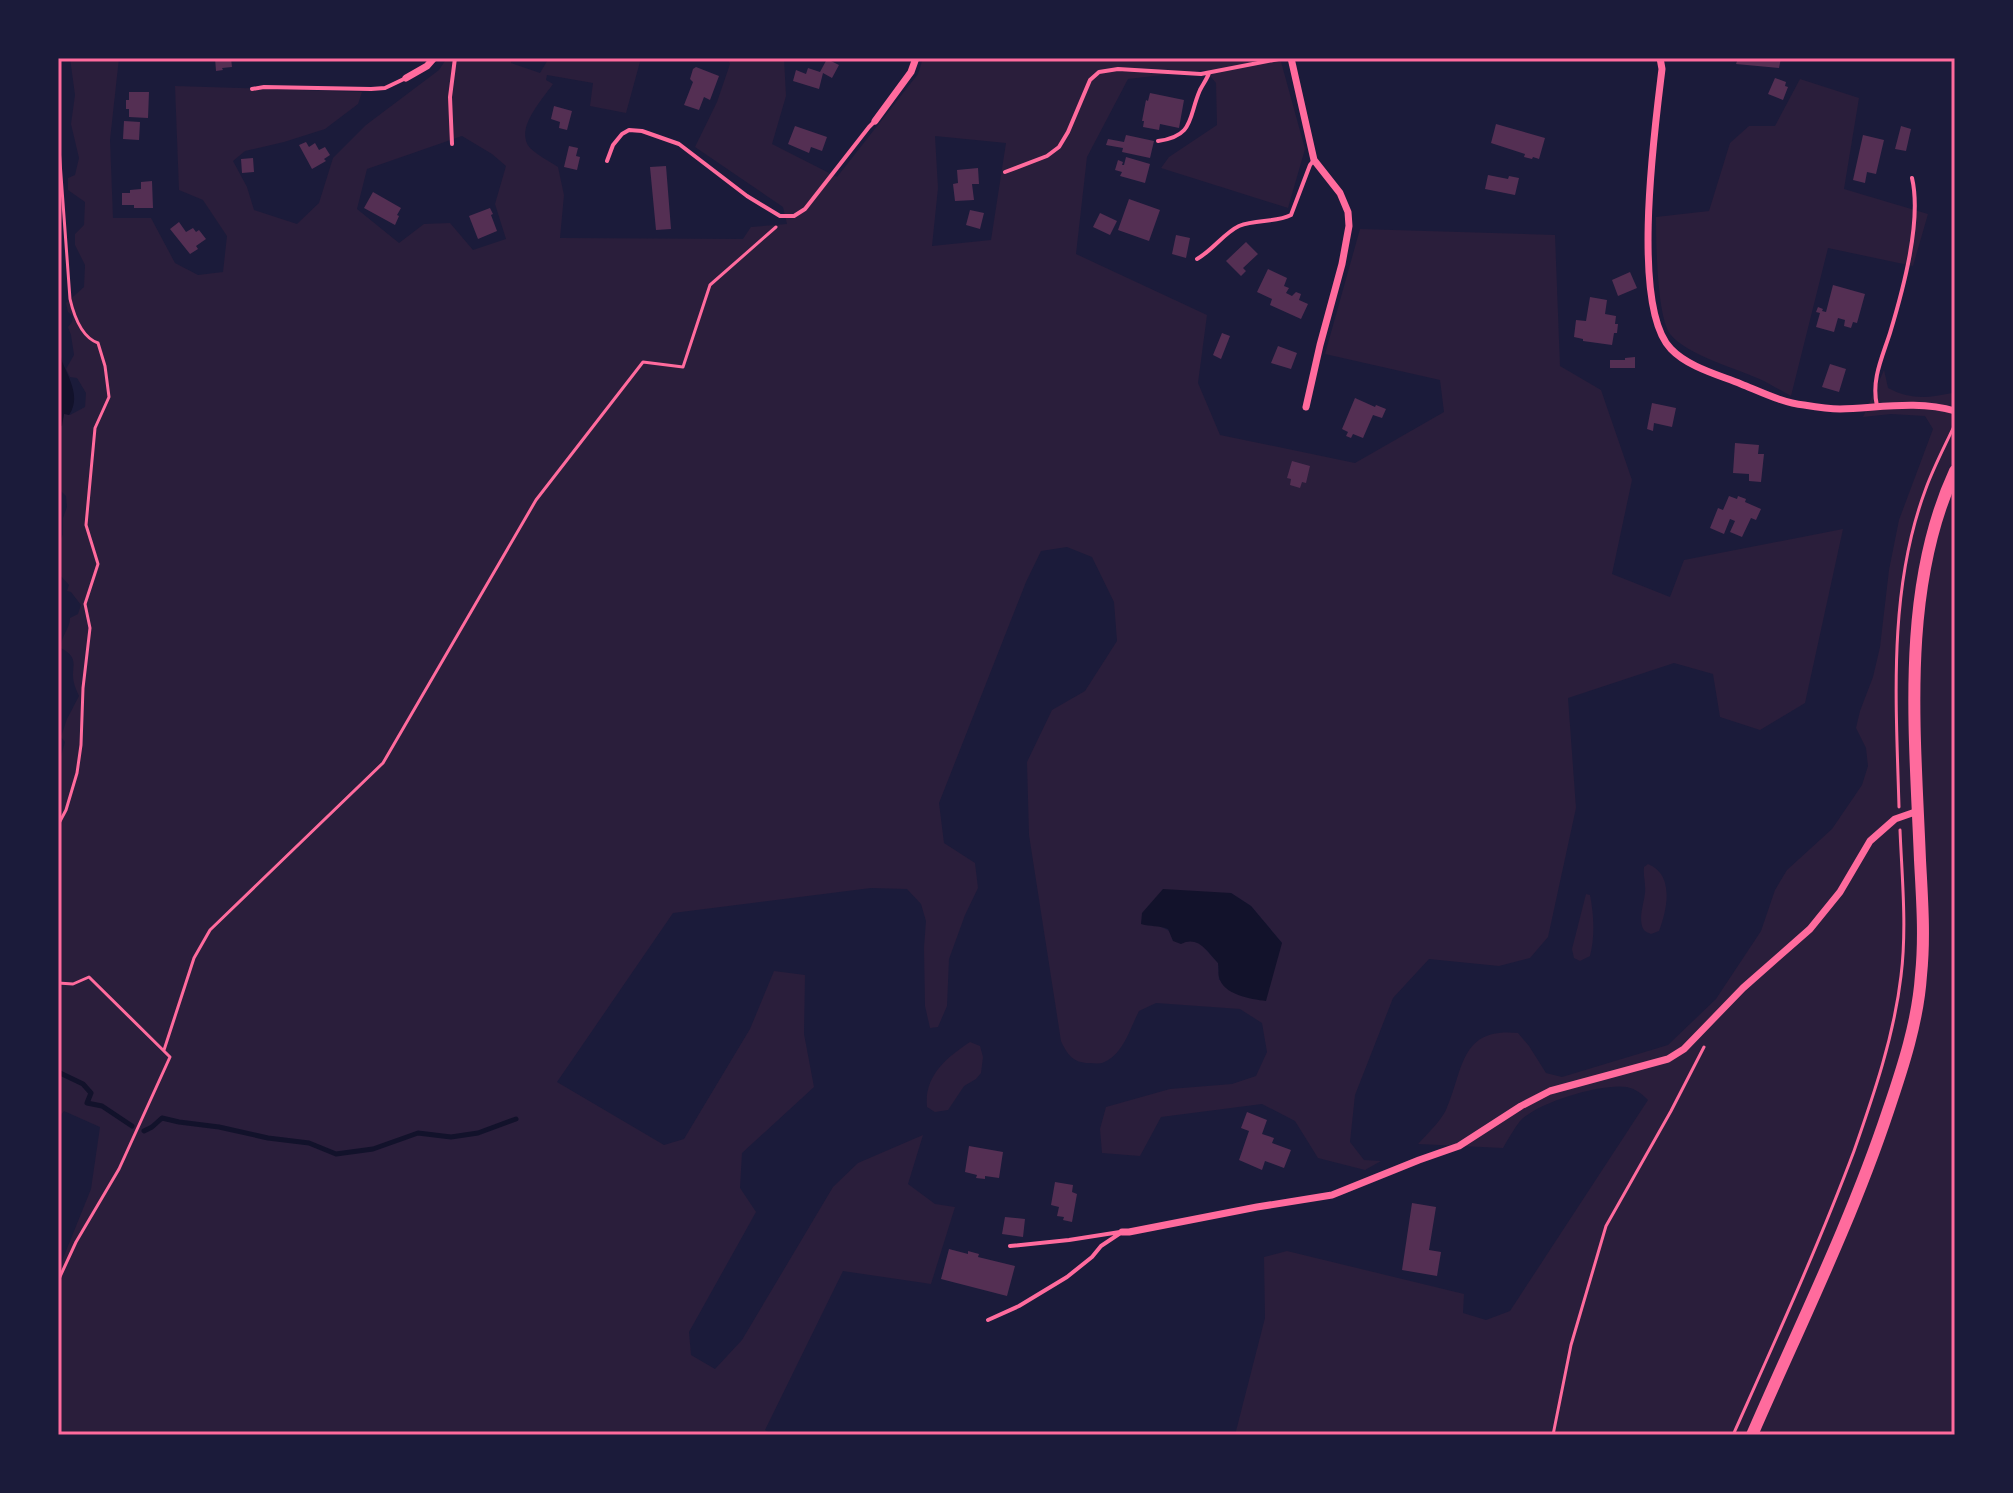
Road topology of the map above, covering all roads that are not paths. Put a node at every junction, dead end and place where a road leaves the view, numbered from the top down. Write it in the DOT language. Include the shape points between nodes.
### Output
graph roads {
  1 [pos="434,58"];
  2 [pos="455,58"];
  3 [pos="916,58"];
  4 [pos="1284,58"];
  5 [pos="1291,58"];
  6 [pos="1660,58"];
  7 [pos="1209,73"];
  8 [pos="406,78"];
  9 [pos="252,89"];
  10 [pos="875,121"];
  11 [pos="1158,141"];
  12 [pos="452,144"];
  13 [pos="1314,160"];
  14 [pos="607,161"];
  15 [pos="1005,172"];
  16 [pos="1912,178"];
  17 [pos="1197,259"];
  18 [pos="1877,406"];
  19 [pos="1306,407"];
  20 [pos="1955,411"];
  21 [pos="1955,471"];
  22 [pos="1918,811"];
  23 [pos="1122,1232"];
  24 [pos="1010,1246"];
  25 [pos="988,1320"];
  26 [pos="1752,1435"];
  1 -- 8 [label="street"];
  2 -- 12 [label="lane"];
  3 -- 10 [label="street"];
  4 -- 7 [label="lane"];
  5 -- 13 [label="street"];
  6 -- 18 [label="street" via="1647,225 1652,301 1663,339 1690,363 1798,405"];
  7 -- 11 [label="lane" via="1181,135"];
  7 -- 15 [label="lane" via="1099,72 1090,80 1059,147"];
  8 -- 9 [label="lane" via="385,88"];
  10 -- 14 [label="lane" via="805,209 788,217 747,196 679,144 634,130 622,134"];
  13 -- 17 [label="lane" via="1291,215 1234,228"];
  13 -- 19 [label="street" via="1340,193 1349,226"];
  16 -- 18 [label="lane" via="1915,221 1875,380"];
  18 -- 20 [label="street"];
  21 -- 22 [label="main road" via="1928,552 1918,613"];
  22 -- 23 [label="street" via="1899,816 1870,841 1810,929 1668,1059 1550,1091 1459,1146 1348,1190"];
  22 -- 26 [label="main road" via="1921,977 1899,1077 1855,1204"];
  23 -- 24 [label="lane"];
  23 -- 25 [label="lane" via="1067,1277"];
}
